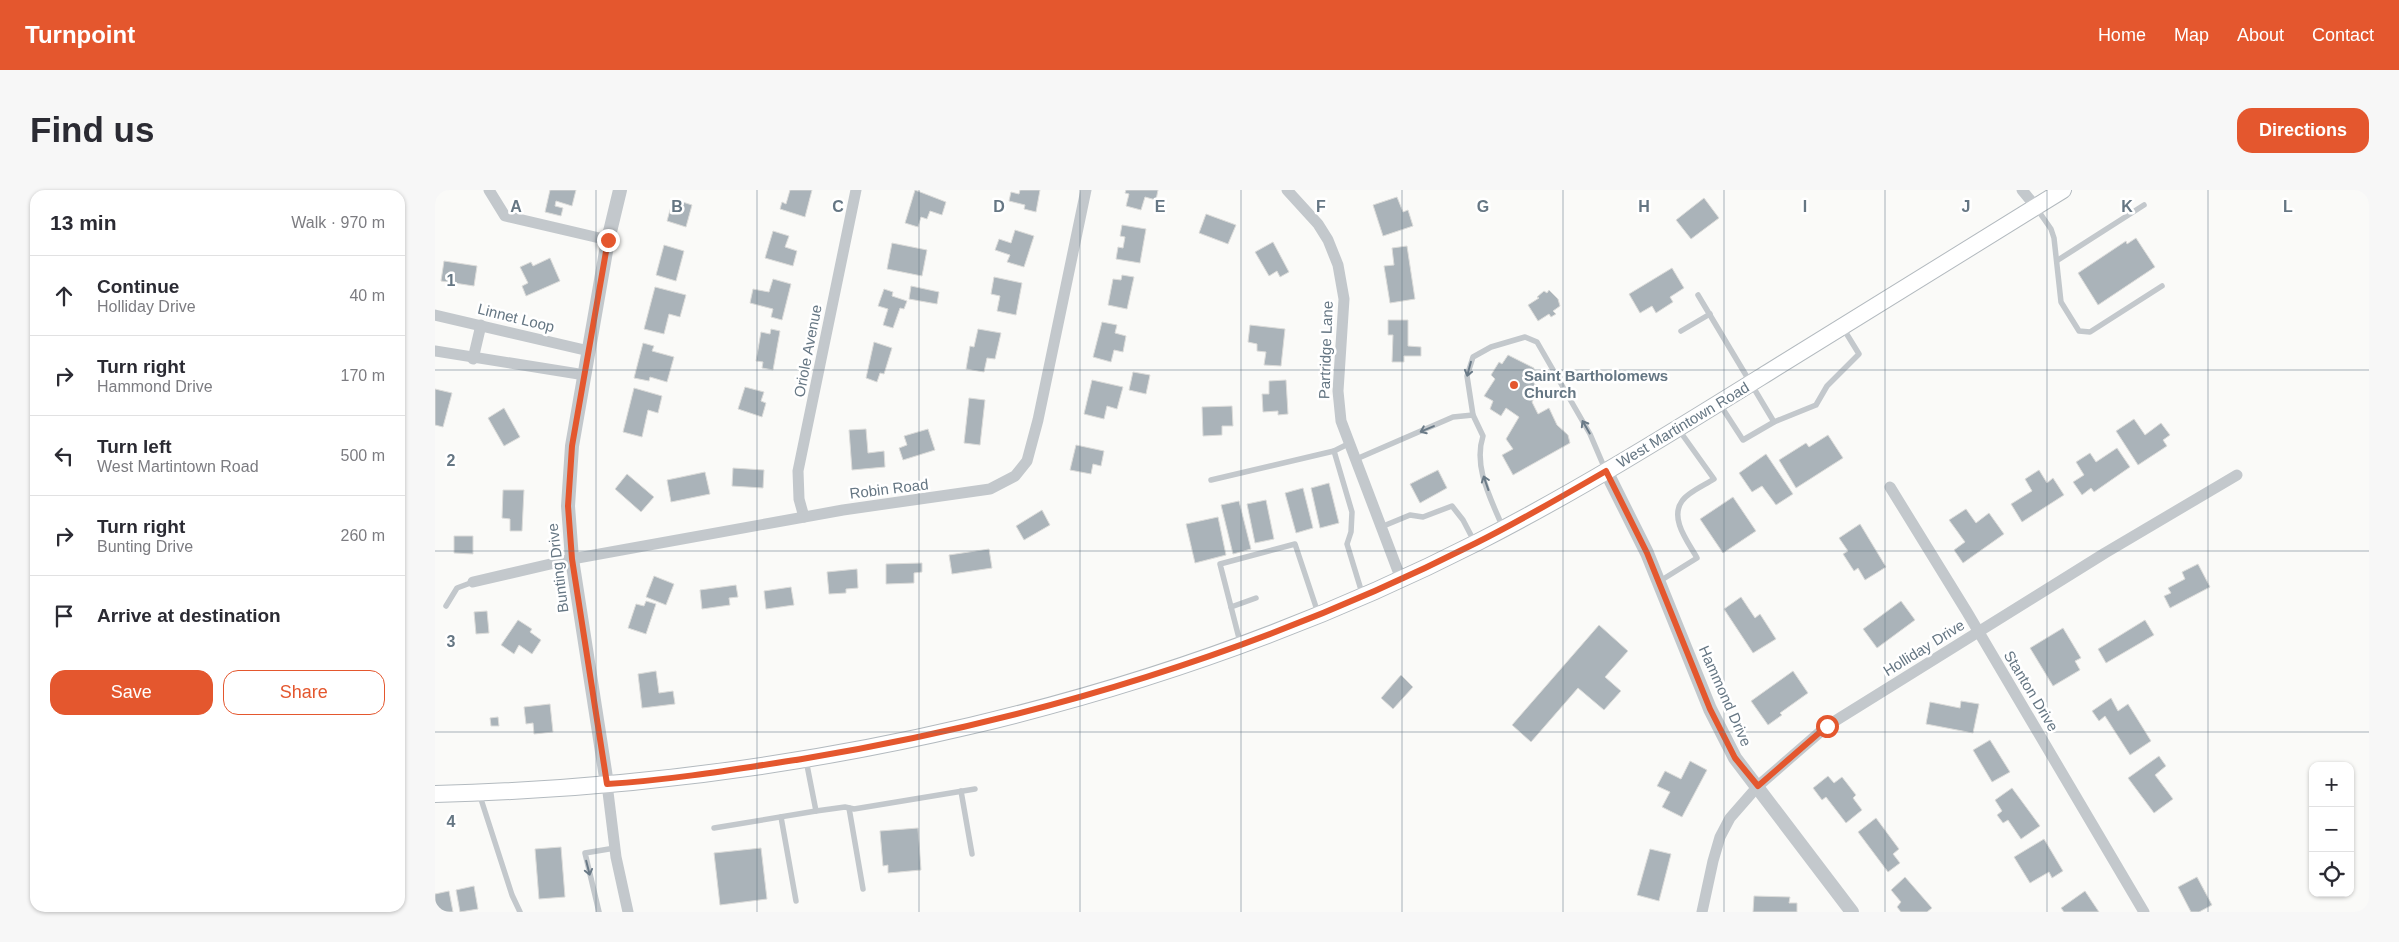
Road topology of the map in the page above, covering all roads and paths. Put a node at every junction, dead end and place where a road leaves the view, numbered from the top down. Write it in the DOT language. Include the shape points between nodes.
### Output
graph roads {
  1 [pos="489,190"];
  2 [pos="620,190"];
  3 [pos="856,190"];
  4 [pos="1085,190"];
  5 [pos="1287,190"];
  6 [pos="2022,190"];
  7 [pos="2063,190"];
  8 [pos="2144,205"];
  9 [pos="2036,207"];
  10 [pos="608,240"];
  11 [pos="2058,260"];
  12 [pos="2162,286"];
  13 [pos="1699,295"];
  14 [pos="1710,314"];
  15 [pos="435,315"];
  16 [pos="481,325"];
  17 [pos="1843,327"];
  18 [pos="1681,331"];
  19 [pos="589,350"];
  20 [pos="435,351"];
  21 [pos="473,359"];
  22 [pos="585,375"];
  23 [pos="1751,384"];
  24 [pos="1719,403"];
  25 [pos="1473,415"];
  26 [pos="1774,422"];
  27 [pos="1678,428"];
  28 [pos="1348,444"];
  29 [pos="1334,451"];
  30 [pos="1354,460"];
  31 [pos="1606,471"];
  32 [pos="2237,475"];
  33 [pos="1211,480"];
  34 [pos="1890,487"];
  35 [pos="804,517"];
  36 [pos="1381,526"];
  37 [pos="1503,529"];
  38 [pos="1475,544"];
  39 [pos="572,559"];
  40 [pos="1401,578"];
  41 [pos="473,582"];
  42 [pos="1659,582"];
  43 [pos="1363,595"];
  44 [pos="1256,598"];
  45 [pos="446,606"];
  46 [pos="1231,607"];
  47 [pos="1318,614"];
  48 [pos="1978,632"];
  49 [pos="1240,644"];
  50 [pos="806,758"];
  51 [pos="607,784"];
  52 [pos="1758,786"];
  53 [pos="975,789"];
  54 [pos="961,791"];
  55 [pos="479,793"];
  56 [pos="435,794"];
  57 [pos="849,808"];
  58 [pos="816,811"];
  59 [pos="781,817"];
  60 [pos="714,828"];
  61 [pos="615,848"];
  62 [pos="972,854"];
  63 [pos="863,889"];
  64 [pos="796,901"];
  65 [pos="521,912"];
  66 [pos="599,912"];
  67 [pos="628,912"];
  68 [pos="1702,912"];
  69 [pos="1852,912"];
  70 [pos="2144,912"];
  1 -- 10 [label="street" via="505,216"];
  2 -- 10 [label="street, Bunting Drive"];
  3 -- 35 [label="street, Oriole Avenue" via="799,471 799,499"];
  4 -- 35 [label="street, Robin Road" via="1038,420 1022,469 1008,482 990,489"];
  5 -- 28 [label="street, Partridge Lane" via="1323,232 1342,282 1344,317 1339,406"];
  6 -- 9 [label="street"];
  7 -- 9 [label="main road, West Martintown Road"];
  8 -- 11 [label="lane"];
  9 -- 11 [label="lane" via="2051,229"];
  9 -- 17 [label="main road, West Martintown Road"];
  10 -- 19 [label="street, Bunting Drive"];
  11 -- 12 [label="lane" via="2061,302 2079,331 2090,332"];
  13 -- 14 [label="lane"];
  14 -- 18 [label="lane"];
  14 -- 23 [label="lane"];
  15 -- 16 [label="street, Linnet Loop"];
  16 -- 19 [label="street, Linnet Loop"];
  16 -- 21 [label="street"];
  17 -- 23 [label="main road, West Martintown Road"];
  17 -- 26 [label="lane" via="1859,354 1827,386 1816,405"];
  19 -- 22 [label="street, Bunting Drive"];
  20 -- 21 [label="street"];
  21 -- 22 [label="street"];
  22 -- 39 [label="street, Bunting Drive" via="569,476"];
  23 -- 24 [label="main road, West Martintown Road"];
  23 -- 26 [label="lane"];
  24 -- 26 [label="lane" via="1743,440"];
  24 -- 27 [label="main road, West Martintown Road"];
  25 -- 30 [label="lane, one-way" via="1453,417"];
  31 -- 25 [label="lane, one-way" via="1590,434 1537,342 1525,337 1491,346 1473,357 1467,376"];
  37 -- 25 [label="lane, one-way" via="1479,462 1483,436"];
  27 -- 31 [label="main road, West Martintown Road"];
  27 -- 42 [label="lane" via="1714,478 1682,500 1678,510 1678,524 1697,558"];
  28 -- 29 [label="lane"];
  28 -- 30 [label="street, Partridge Lane"];
  29 -- 33 [label="lane"];
  29 -- 43 [label="lane" via="1352,512 1347,544"];
  30 -- 36 [label="street, Partridge Lane"];
  31 -- 37 [label="main road, West Martintown Road"];
  31 -- 42 [label="street, Hammond Drive"];
  32 -- 48 [label="street, Holliday Drive"];
  34 -- 48 [label="street, Stanton Drive"];
  35 -- 39 [label="street, Robin Road"];
  36 -- 38 [label="lane" via="1410,515 1423,517 1452,506"];
  36 -- 40 [label="street, Partridge Lane"];
  37 -- 38 [label="main road, West Martintown Road"];
  38 -- 40 [label="main road, West Martintown Road"];
  39 -- 41 [label="street, Robin Road"];
  39 -- 51 [label="street, Bunting Drive"];
  40 -- 43 [label="main road, West Martintown Road"];
  41 -- 45 [label="lane" via="457,588"];
  42 -- 52 [label="street, Hammond Drive" via="1722,734 1735,758"];
  43 -- 47 [label="main road, West Martintown Road"];
  44 -- 46 [label="lane"];
  46 -- 47 [label="lane" via="1220,564 1295,544"];
  46 -- 49 [label="lane"];
  47 -- 49 [label="main road, West Martintown Road"];
  48 -- 52 [label="street, Holliday Drive" via="1827,726"];
  48 -- 70 [label="street, Stanton Drive"];
  49 -- 50 [label="main road, West Martintown Road" via="1165,671 1042,706 949,730"];
  50 -- 51 [label="main road, West Martintown Road"];
  50 -- 58 [label="lane"];
  51 -- 55 [label="main road, West Martintown Road"];
  51 -- 61 [label="street, Bunting Drive"];
  52 -- 68 [label="street, Holliday Drive" via="1730,818 1720,837"];
  52 -- 69 [label="street, Hammond Drive"];
  53 -- 54 [label="lane"];
  54 -- 57 [label="lane"];
  54 -- 62 [label="lane"];
  55 -- 56 [label="main road, West Martintown Road"];
  55 -- 65 [label="lane" via="512,895"];
  57 -- 58 [label="lane"];
  57 -- 63 [label="lane"];
  58 -- 59 [label="lane"];
  59 -- 60 [label="lane"];
  59 -- 64 [label="lane"];
  61 -- 66 [label="lane, one-way" via="585,853"];
  61 -- 67 [label="street, Bunting Drive"];
}
